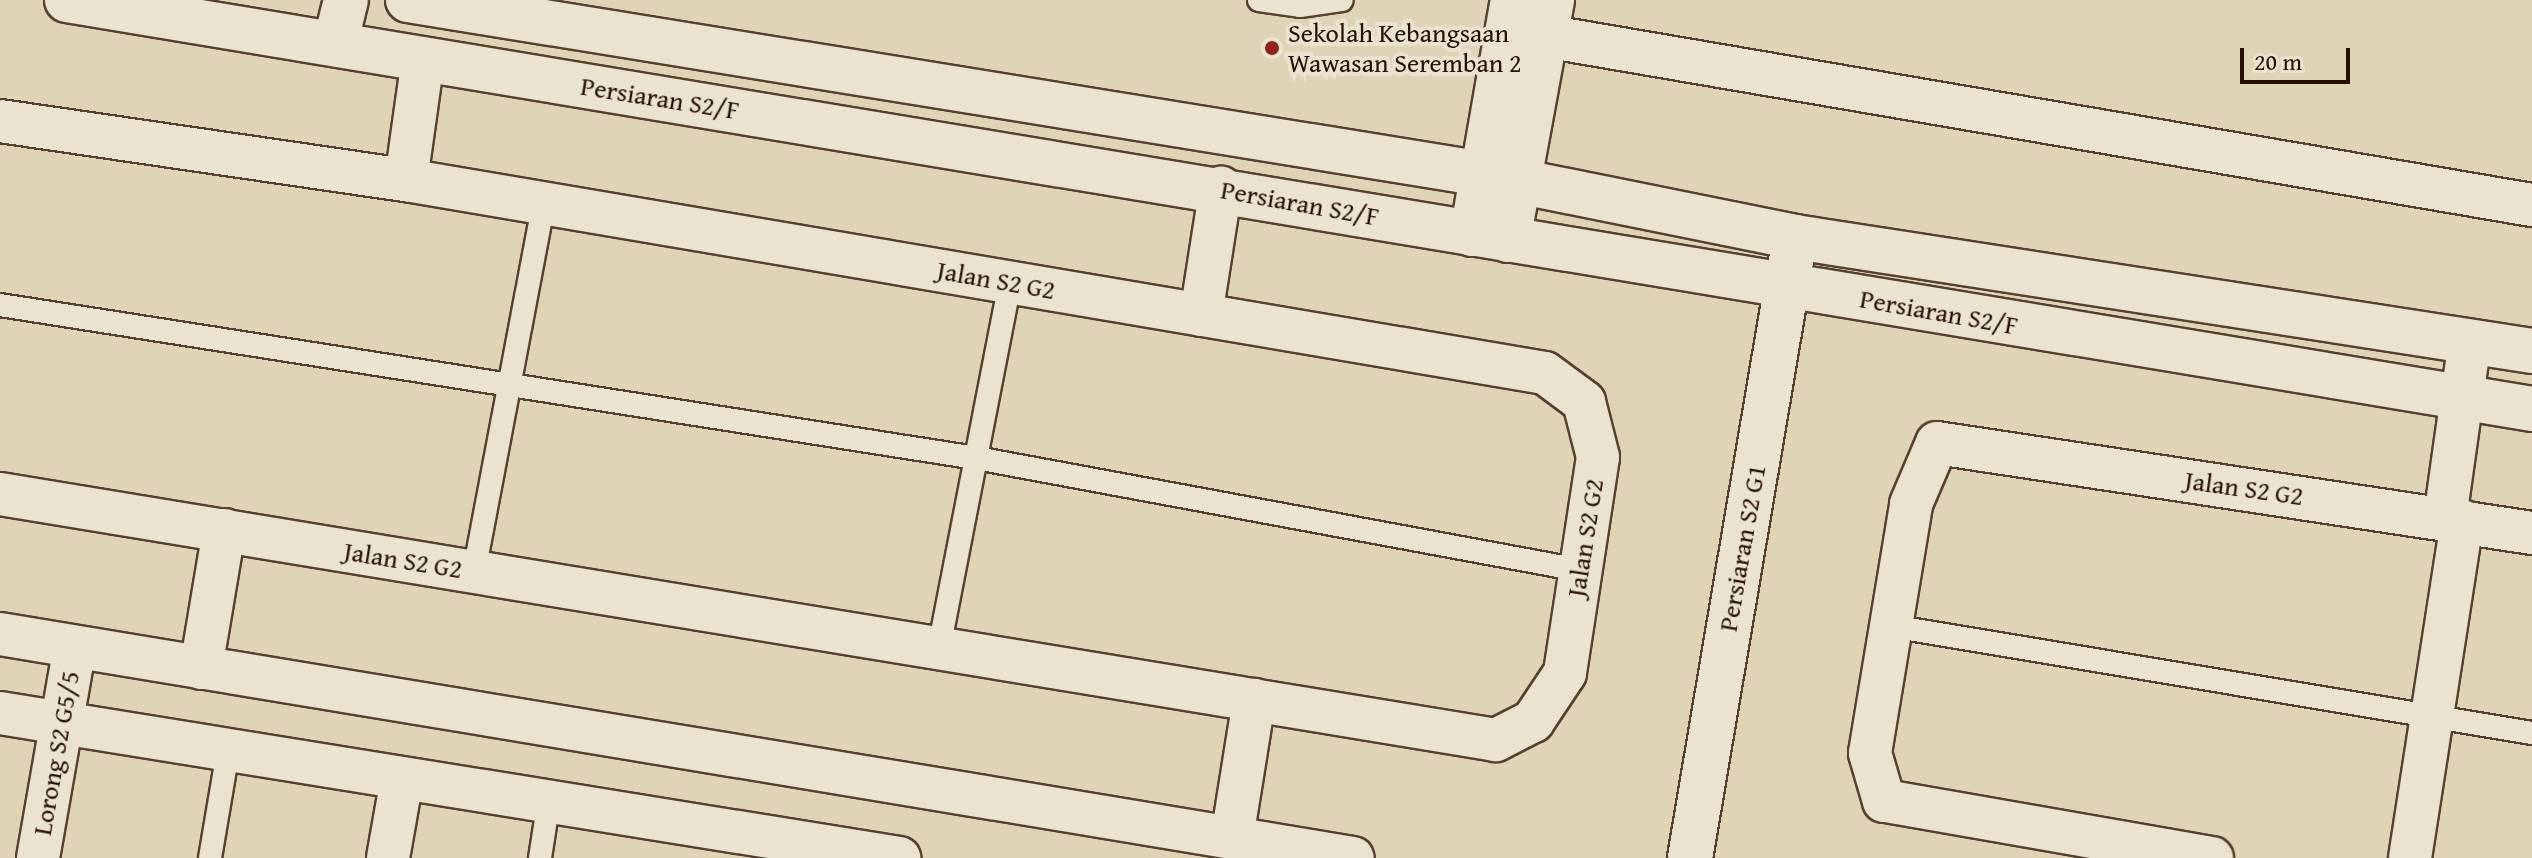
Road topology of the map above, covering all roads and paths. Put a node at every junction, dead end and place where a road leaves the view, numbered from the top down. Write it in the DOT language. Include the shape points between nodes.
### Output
graph roads {
  1 [pos="67,0"];
  2 [pos="346,0"];
  3 [pos="408,0"];
  4 [pos="1259,0"];
  5 [pos="1342,0"];
  6 [pos="1513,0"];
  7 [pos="1549,18"];
  8 [pos="335,44"];
  9 [pos="423,59"];
  10 [pos="0,121"];
  11 [pos="1500,178"];
  12 [pos="406,180"];
  13 [pos="1221,188"];
  14 [pos="544,203"];
  15 [pos="2532,205"];
  16 [pos="1490,237"];
  17 [pos="1795,237"];
  18 [pos="1010,283"];
  19 [pos="1786,286"];
  20 [pos="0,305"];
  21 [pos="1201,315"];
  22 [pos="2470,341"];
  23 [pos="2532,351"];
  24 [pos="510,387"];
  25 [pos="2462,397"];
  26 [pos="2532,409"];
  27 [pos="976,458"];
  28 [pos="0,494"];
  29 [pos="2454,520"];
  30 [pos="224,530"];
  31 [pos="2532,533"];
  32 [pos="1580,570"];
  33 [pos="474,572"];
  34 [pos="1891,626"];
  35 [pos="0,634"];
  36 [pos="75,647"];
  37 [pos="939,648"];
  38 [pos="201,668"];
  39 [pos="1254,700"];
  40 [pos="0,713"];
  41 [pos="2434,716"];
  42 [pos="61,722"];
  43 [pos="2532,733"];
  44 [pos="228,752"];
  45 [pos="402,779"];
  46 [pos="549,800"];
  47 [pos="1232,838"];
  48 [pos="690,841"];
  49 [pos="846,854"];
  50 [pos="1301,854"];
  51 [pos="38,858"];
  52 [pos="210,858"];
  53 [pos="388,858"];
  54 [pos="540,858"];
  55 [pos="899,858"];
  56 [pos="1353,858"];
  57 [pos="1690,858"];
  58 [pos="2212,858"];
  59 [pos="2410,858"];
  1 -- 8 [label="main road, Persiaran S2/F"];
  2 -- 8 [label="main road"];
  3 -- 11 [label="main road, Persiaran S2/F"];
  4 -- 5 [label="lane" via="1312,6"];
  6 -- 11 [label="main road"];
  7 -- 11 [label="main road"];
  7 -- 15 [label="street"];
  8 -- 9 [label="main road, Persiaran S2/F"];
  9 -- 12 [label="street"];
  9 -- 13 [label="main road, Persiaran S2/F"];
  10 -- 12 [label="street, Jalan S2 G2"];
  11 -- 16 [label="main road"];
  11 -- 17 [label="main road, Persiaran S2/F"];
  12 -- 14 [label="street, Jalan S2 G2"];
  13 -- 16 [label="main road, Persiaran S2/F"];
  13 -- 21 [label="street"];
  14 -- 18 [label="street, Jalan S2 G2"];
  14 -- 24 [label="lane"];
  16 -- 19 [label="main road, Persiaran S2/F"];
  17 -- 19 [label="main road, Persiaran S2 G1"];
  17 -- 22 [label="main road, Persiaran S2/F"];
  18 -- 21 [label="street, Jalan S2 G2"];
  18 -- 27 [label="lane"];
  19 -- 25 [label="main road, Persiaran S2/F"];
  19 -- 57 [label="main road, Persiaran S2 G1"];
  20 -- 24 [label="lane"];
  21 -- 32 [label="street, Jalan S2 G2" via="1545,373 1584,402 1598,457"];
  22 -- 23 [label="main road, Persiaran S2/F"];
  22 -- 25 [label="street"];
  24 -- 27 [label="lane"];
  24 -- 33 [label="lane"];
  25 -- 26 [label="main road, Persiaran S2/F"];
  25 -- 29 [label="street"];
  27 -- 32 [label="lane"];
  27 -- 37 [label="lane"];
  28 -- 30 [label="street, Jalan S2 G2"];
  29 -- 31 [label="street, Jalan S2 G2"];
  29 -- 34 [label="street, Jalan S2 G2" via="1937,443 1911,504"];
  29 -- 41 [label="street"];
  30 -- 33 [label="street, Jalan S2 G2"];
  30 -- 38 [label="street"];
  32 -- 39 [label="street, Jalan S2 G2" via="1565,673 1533,721 1496,740"];
  33 -- 37 [label="street, Jalan S2 G2"];
  34 -- 41 [label="lane"];
  34 -- 58 [label="street, Jalan S2 G2" via="1870,753 1884,801"];
  35 -- 36 [label="street"];
  36 -- 38 [label="street"];
  36 -- 42 [label="street, Lorong S2 G5/5"];
  37 -- 39 [label="street, Jalan S2 G2"];
  38 -- 47 [label="street"];
  39 -- 47 [label="street"];
  40 -- 42 [label="street"];
  41 -- 43 [label="lane"];
  41 -- 59 [label="street"];
  42 -- 44 [label="street"];
  42 -- 51 [label="street, Lorong S2 G5/5"];
  44 -- 45 [label="street"];
  44 -- 52 [label="lane"];
  45 -- 46 [label="street"];
  45 -- 53 [label="street"];
  46 -- 48 [label="street"];
  46 -- 54 [label="lane"];
  47 -- 50 [label="street"];
  48 -- 49 [label="street"];
  49 -- 55 [label="street"];
  50 -- 56 [label="street"];
}
